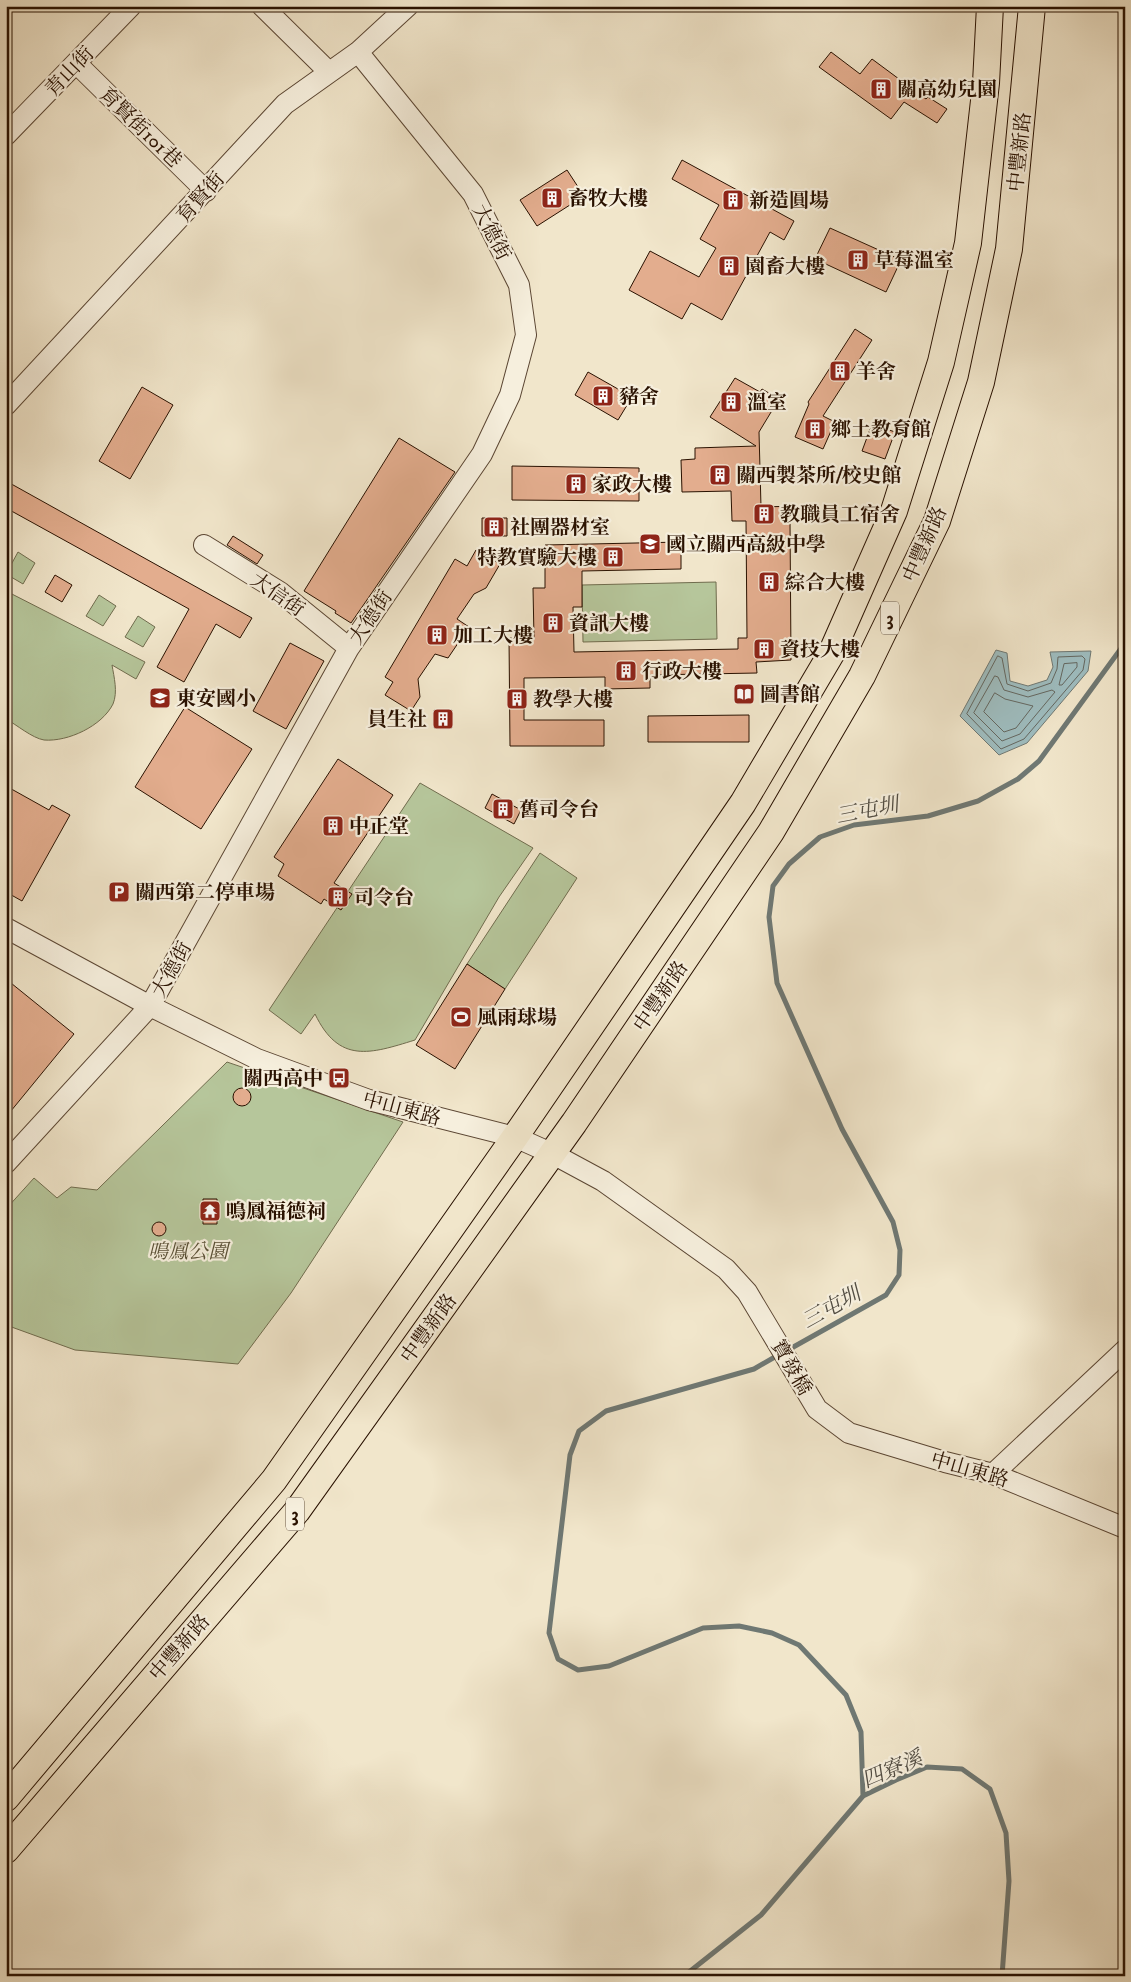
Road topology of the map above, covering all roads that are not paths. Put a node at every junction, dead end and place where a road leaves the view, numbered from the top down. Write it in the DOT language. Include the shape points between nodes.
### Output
graph roads {
  1 [pos="131,6"];
  2 [pos="262,6"];
  3 [pos="408,6"];
  4 [pos="990,6"];
  5 [pos="1032,6"];
  6 [pos="358,52"];
  7 [pos="76,64"];
  8 [pos="329,72"];
  9 [pos="6,136"];
  10 [pos="206,191"];
  11 [pos="6,405"];
  12 [pos="204,545"];
  13 [pos="349,648"];
  14 [pos="6,928"];
  15 [pos="150,1006"];
  16 [pos="515,1137"];
  17 [pos="553,1154"];
  18 [pos="6,1163"];
  19 [pos="768,1325"];
  20 [pos="1125,1350"];
  21 [pos="817,1409"];
  22 [pos="992,1474"];
  23 [pos="1125,1528"];
  24 [pos="6,1798"];
  25 [pos="6,1850"];
  1 -- 7 [label="street, 青山街"];
  2 -- 8 [label="street"];
  3 -- 6 [label="street, 育賢街"];
  4 -- 16 [label="main road, 中豐新路 / 3" via="986,82 968,243 941,362 894,511 831,654 743,804"];
  5 -- 17 [label="main road, 中豐新路 / 3" via="1009,250 981,382 937,521 862,676 771,832"];
  6 -- 8 [label="street, 育賢街"];
  6 -- 13 [label="street, 大德街" via="473,194 519,285 526,336 510,395 482,454"];
  7 -- 9 [label="street, 青山街"];
  7 -- 10 [label="street, 育賢街101巷"];
  8 -- 10 [label="street, 育賢街" via="285,104"];
  10 -- 11 [label="street, 育賢街"];
  12 -- 13 [label="street, 大信街" via="280,592"];
  13 -- 15 [label="street, 大德街"];
  14 -- 15 [label="street, 中山東路"];
  15 -- 16 [label="street, 中山東路" via="257,1059 369,1100"];
  15 -- 18 [label="street, 大德街"];
  16 -- 17 [label="street, 中山東路"];
  16 -- 24 [label="main road, 中豐新路 / 3" via="274,1480"];
  17 -- 19 [label="street, 中山東路" via="603,1181 726,1269 747,1292"];
  17 -- 25 [label="main road, 中豐新路 / 3" via="297,1511"];
  19 -- 21 [label="street, 寶發橋"];
  20 -- 22 [label="street"];
  21 -- 22 [label="street, 中山東路" via="849,1433"];
  22 -- 23 [label="street, 中山東路"];
}
